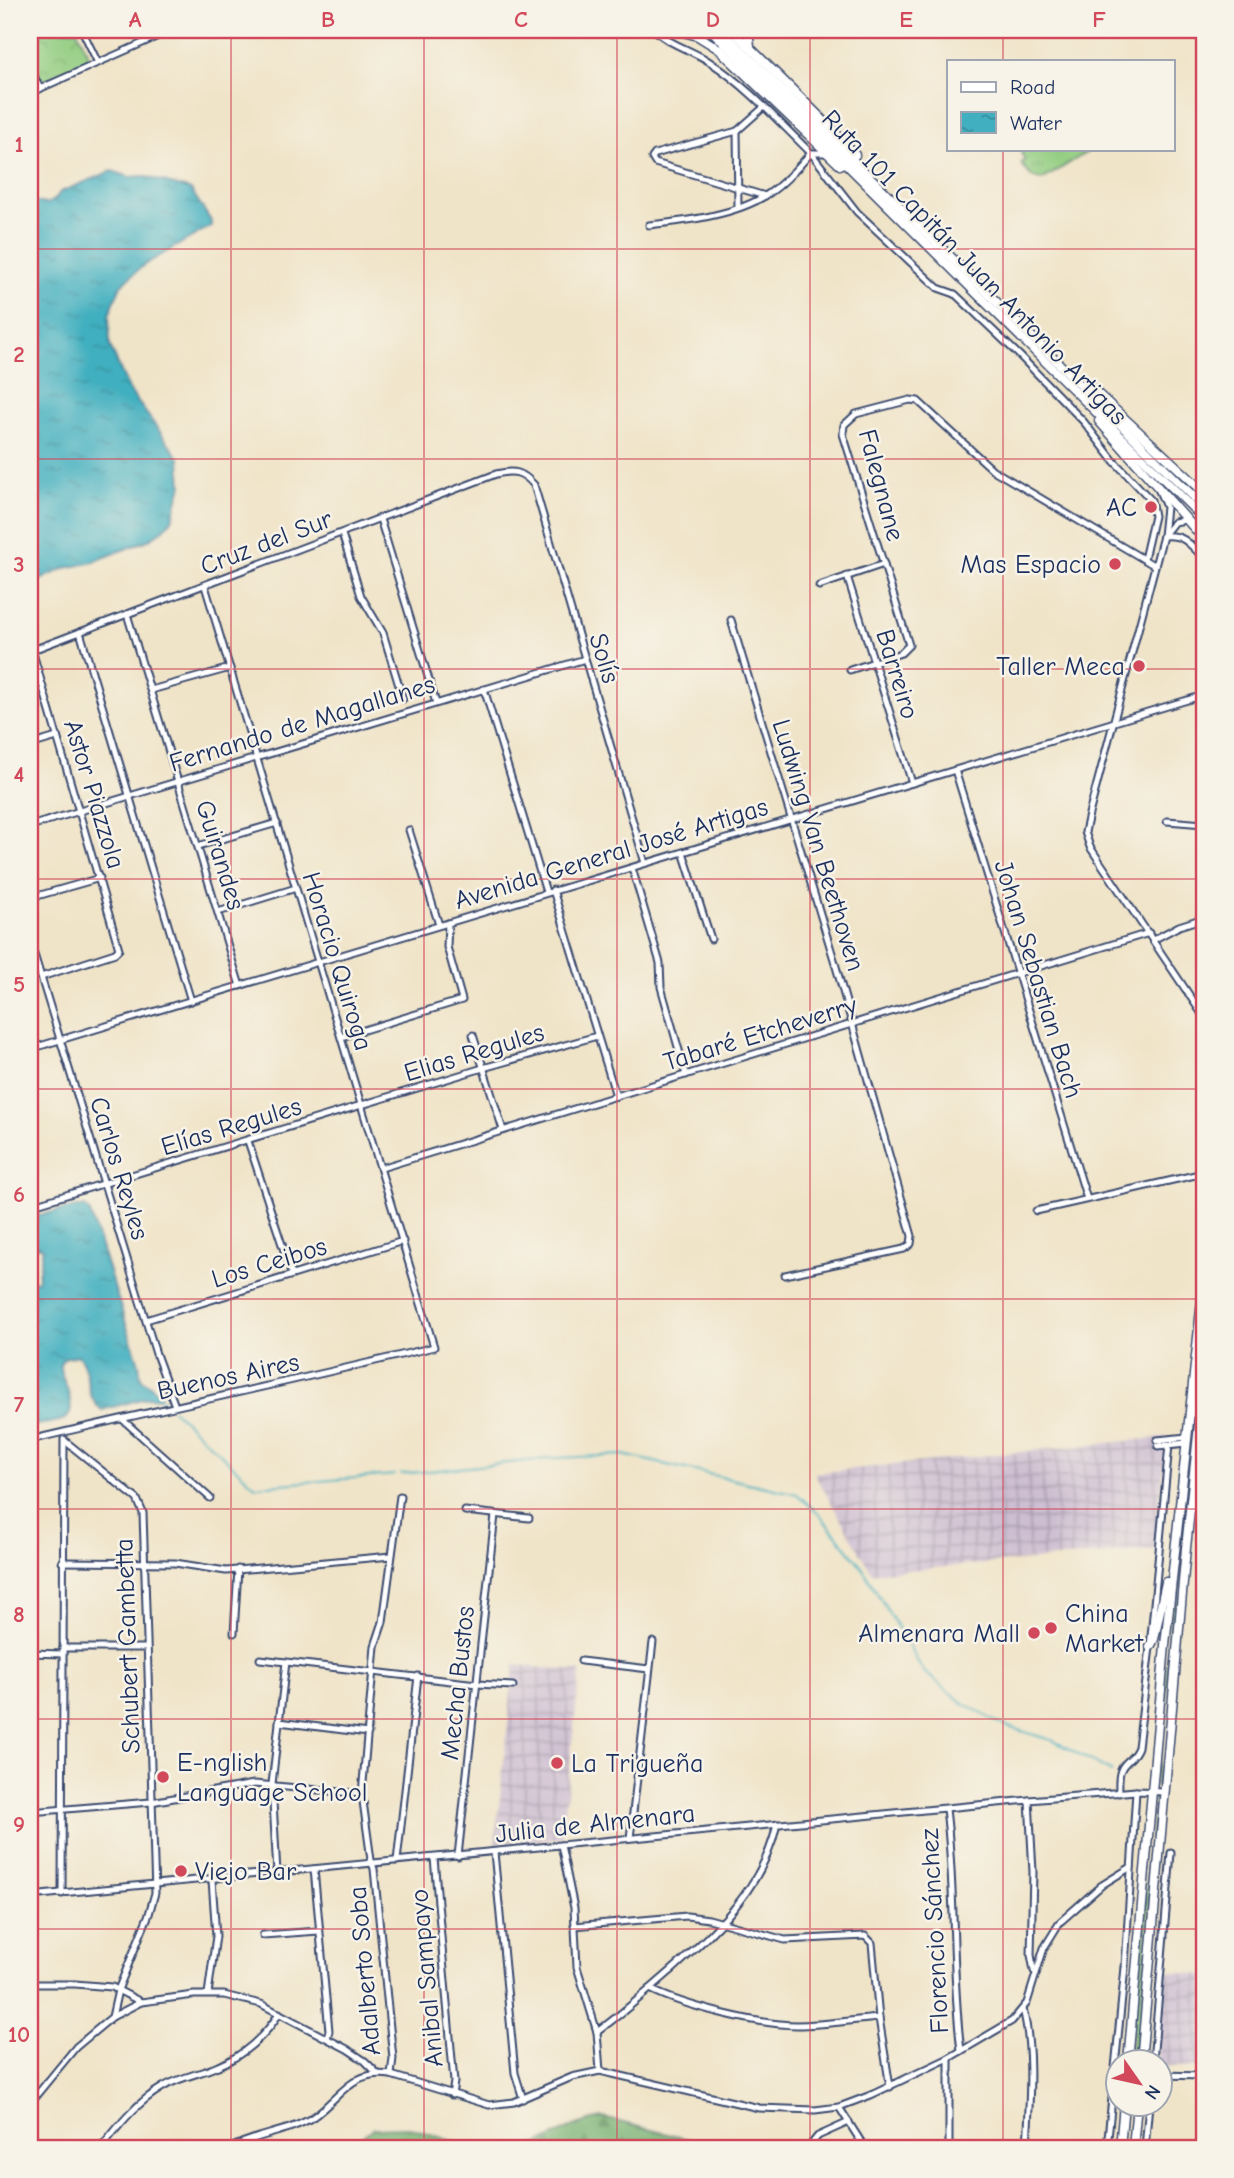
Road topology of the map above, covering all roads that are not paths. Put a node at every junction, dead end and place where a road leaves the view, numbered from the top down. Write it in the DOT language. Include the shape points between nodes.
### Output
graph roads {
  1 [pos="82,30"];
  2 [pos="172,30"];
  3 [pos="654,30"];
  4 [pos="676,30"];
  5 [pos="705,30"];
  6 [pos="748,30"];
  7 [pos="721,31"];
  8 [pos="691,34"];
  9 [pos="672,43"];
  10 [pos="751,49"];
  11 [pos="98,63"];
  12 [pos="30,67"];
  13 [pos="40,89"];
  14 [pos="30,93"];
  15 [pos="764,107"];
  16 [pos="737,131"];
  17 [pos="811,153"];
  18 [pos="826,153"];
  19 [pos="868,181"];
  20 [pos="738,188"];
  21 [pos="765,196"];
  22 [pos="738,207"];
  23 [pos="649,225"];
  24 [pos="1072,375"];
  25 [pos="1076,392"];
  26 [pos="517,472"];
  27 [pos="1158,487"];
  28 [pos="1204,492"];
  29 [pos="1204,507"];
  30 [pos="380,519"];
  31 [pos="1204,519"];
  32 [pos="1186,520"];
  33 [pos="342,534"];
  34 [pos="1163,536"];
  35 [pos="1204,539"];
  36 [pos="1204,558"];
  37 [pos="1144,559"];
  38 [pos="884,564"];
  39 [pos="1155,566"];
  40 [pos="847,576"];
  41 [pos="205,586"];
  42 [pos="819,586"];
  43 [pos="127,614"];
  44 [pos="731,620"];
  45 [pos="80,632"];
  46 [pos="31,651"];
  47 [pos="585,659"];
  48 [pos="875,663"];
  49 [pos="230,668"];
  50 [pos="850,670"];
  51 [pos="484,689"];
  52 [pos="151,690"];
  53 [pos="1204,695"];
  54 [pos="403,699"];
  55 [pos="436,703"];
  56 [pos="1112,723"];
  57 [pos="57,737"];
  58 [pos="30,745"];
  59 [pos="257,758"];
  60 [pos="955,770"];
  61 [pos="178,781"];
  62 [pos="912,783"];
  63 [pos="130,796"];
  64 [pos="80,811"];
  65 [pos="791,818"];
  66 [pos="1167,821"];
  67 [pos="277,823"];
  68 [pos="1204,824"];
  69 [pos="30,826"];
  70 [pos="409,830"];
  71 [pos="198,846"];
  72 [pos="683,852"];
  73 [pos="645,863"];
  74 [pos="632,867"];
  75 [pos="100,878"];
  76 [pos="296,888"];
  77 [pos="550,891"];
  78 [pos="30,898"];
  79 [pos="218,912"];
  80 [pos="1204,918"];
  81 [pos="448,923"];
  82 [pos="439,925"];
  83 [pos="1151,937"];
  84 [pos="711,939"];
  85 [pos="30,941"];
  86 [pos="319,962"];
  87 [pos="38,967"];
  88 [pos="30,970"];
  89 [pos="1017,975"];
  90 [pos="41,978"];
  91 [pos="240,986"];
  92 [pos="191,1001"];
  93 [pos="1204,1017"];
  94 [pos="852,1025"];
  95 [pos="473,1035"];
  96 [pos="597,1036"];
  97 [pos="341,1037"];
  98 [pos="61,1040"];
  99 [pos="30,1049"];
  100 [pos="483,1068"];
  101 [pos="686,1075"];
  102 [pos="616,1096"];
  103 [pos="363,1105"];
  104 [pos="503,1130"];
  105 [pos="248,1141"];
  106 [pos="382,1168"];
  107 [pos="1204,1173"];
  108 [pos="105,1183"];
  109 [pos="1087,1199"];
  110 [pos="30,1206"];
  111 [pos="1036,1210"];
  112 [pos="403,1241"];
  113 [pos="292,1275"];
  114 [pos="785,1275"];
  115 [pos="1204,1281"];
  116 [pos="145,1320"];
  117 [pos="434,1347"];
  118 [pos="1204,1378"];
  119 [pos="172,1407"];
  120 [pos="122,1419"];
  121 [pos="1189,1425"];
  122 [pos="1202,1426"];
  123 [pos="63,1432"];
  124 [pos="30,1440"];
  125 [pos="1187,1440"];
  126 [pos="65,1441"];
  127 [pos="1168,1445"];
  128 [pos="400,1496"];
  129 [pos="210,1498"];
  130 [pos="464,1511"];
  131 [pos="495,1515"];
  132 [pos="529,1518"];
  133 [pos="1174,1549"];
  134 [pos="391,1556"];
  135 [pos="62,1562"];
  136 [pos="144,1562"];
  137 [pos="238,1569"];
  138 [pos="234,1633"];
  139 [pos="653,1642"];
  140 [pos="1150,1647"];
  141 [pos="146,1648"];
  142 [pos="63,1651"];
  143 [pos="30,1653"];
  144 [pos="260,1659"];
  145 [pos="581,1661"];
  146 [pos="286,1662"];
  147 [pos="649,1670"];
  148 [pos="373,1671"];
  149 [pos="418,1676"];
  150 [pos="477,1684"];
  151 [pos="513,1686"];
  152 [pos="279,1722"];
  153 [pos="368,1733"];
  154 [pos="272,1784"];
  155 [pos="1136,1791"];
  156 [pos="1152,1791"];
  157 [pos="1164,1792"];
  158 [pos="1119,1793"];
  159 [pos="362,1794"];
  160 [pos="1029,1800"];
  161 [pos="150,1802"];
  162 [pos="946,1809"];
  163 [pos="63,1810"];
  164 [pos="30,1812"];
  165 [pos="777,1824"];
  166 [pos="630,1838"];
  167 [pos="561,1845"];
  168 [pos="494,1852"];
  169 [pos="1171,1853"];
  170 [pos="458,1856"];
  171 [pos="434,1858"];
  172 [pos="397,1861"];
  173 [pos="372,1864"];
  174 [pos="1131,1867"];
  175 [pos="314,1869"];
  176 [pos="277,1873"];
  177 [pos="212,1880"];
  178 [pos="154,1886"];
  179 [pos="62,1894"];
  180 [pos="30,1896"];
  181 [pos="724,1922"];
  182 [pos="574,1926"];
  183 [pos="319,1931"];
  184 [pos="263,1935"];
  185 [pos="1035,1973"];
  186 [pos="30,1984"];
  187 [pos="650,1989"];
  188 [pos="118,1990"];
  189 [pos="208,1994"];
  190 [pos="141,2002"];
  191 [pos="1023,2009"];
  192 [pos="278,2013"];
  193 [pos="112,2017"];
  194 [pos="879,2018"];
  195 [pos="597,2032"];
  196 [pos="327,2038"];
  197 [pos="1129,2048"];
  198 [pos="1142,2048"];
  199 [pos="1154,2048"];
  200 [pos="961,2051"];
  201 [pos="949,2058"];
  202 [pos="600,2071"];
  203 [pos="377,2073"];
  204 [pos="391,2075"];
  205 [pos="1174,2075"];
  206 [pos="1204,2076"];
  207 [pos="890,2087"];
  208 [pos="452,2095"];
  209 [pos="523,2099"];
  210 [pos="30,2103"];
  211 [pos="839,2108"];
  212 [pos="1123,2118"];
  213 [pos="1136,2118"];
  214 [pos="1147,2118"];
  215 [pos="849,2122"];
  216 [pos="30,2144"];
  217 [pos="39,2148"];
  218 [pos="101,2148"];
  219 [pos="231,2148"];
  220 [pos="808,2148"];
  221 [pos="865,2148"];
  222 [pos="949,2148"];
  223 [pos="1027,2148"];
  224 [pos="1107,2148"];
  225 [pos="1120,2148"];
  226 [pos="1133,2148"];
  227 [pos="1144,2148"];
  1 -- 11 [label="street"];
  2 -- 11 [label="street"];
  3 -- 9 [label="street"];
  4 -- 8 [label="highway"];
  4 -- 9 [label="street"];
  5 -- 8 [label="highway"];
  6 -- 10 [label="highway"];
  7 -- 10 [label="highway"];
  7 -- 19 [label="highway, Ruta 101 Capitán Juan Antonio Artigas"];
  8 -- 18 [label="highway" via="719,49"];
  9 -- 15 [label="street" via="710,62"];
  10 -- 19 [label="highway" via="868,169"];
  11 -- 13 [label="street"];
  12 -- 13 [label="street"];
  13 -- 14 [label="street"];
  15 -- 16 [label="street"];
  15 -- 17 [label="street"];
  16 -- 20 [label="street"];
  16 -- 20 [label="street" via="652,158 655,163"];
  17 -- 18 [label="street"];
  17 -- 21 [label="street"];
  17 -- 37 [label="street" via="857,212 1019,355 1151,500 1154,516"];
  18 -- 19 [label="highway"];
  19 -- 24 [label="highway, Ruta 101 Capitán Juan Antonio Artigas"];
  19 -- 25 [label="highway, Ruta 101 Capitán Juan Antonio Artigas"];
  20 -- 21 [label="street"];
  20 -- 22 [label="street"];
  21 -- 22 [label="street"];
  22 -- 23 [label="street" via="689,221"];
  24 -- 28 [label="highway, Ruta 101 Capitán Juan Antonio Artigas"];
  24 -- 29 [label="highway"];
  25 -- 27 [label="highway, Ruta 101 Capitán Juan Antonio Artigas" via="1079,401"];
  25 -- 31 [label="highway"];
  26 -- 30 [label="street, Cruz del Sur" via="496,474"];
  26 -- 47 [label="street, Solís" via="534,485"];
  27 -- 32 [label="highway, Ruta 101 Capitán Juan Antonio Artigas"];
  27 -- 34 [label="street" via="1166,507"];
  30 -- 33 [label="street, Cruz del Sur"];
  30 -- 55 [label="street"];
  32 -- 34 [label="street" via="1174,522"];
  32 -- 35 [label="highway, Ruta 101 Capitán Juan Antonio Artigas"];
  33 -- 41 [label="street, Cruz del Sur"];
  33 -- 54 [label="street" via="361,596 383,633"];
  34 -- 36 [label="street" via="1181,537"];
  34 -- 39 [label="street"];
  37 -- 38 [label="street, Falegnane" via="993,470 927,408 909,400 856,414 844,425"];
  37 -- 39 [label="street, Falegnane"];
  38 -- 40 [label="street"];
  38 -- 48 [label="street, Falegnane" via="909,646"];
  39 -- 56 [label="street"];
  40 -- 42 [label="street"];
  40 -- 48 [label="street, Barreiro"];
  41 -- 43 [label="street, Cruz del Sur"];
  41 -- 49 [label="street, Horacio Quiroga"];
  43 -- 45 [label="street, Cruz del Sur"];
  43 -- 52 [label="street, Guirandes"];
  44 -- 65 [label="street, Ludwing Van Beethoven"];
  45 -- 46 [label="street, Cruz del Sur"];
  45 -- 63 [label="street"];
  46 -- 57 [label="street, Astor Piazzola"];
  47 -- 51 [label="street, Fernando de Magallanes"];
  47 -- 73 [label="street, Solís"];
  48 -- 50 [label="street, Falegnane"];
  48 -- 62 [label="street, Barreiro"];
  49 -- 52 [label="street"];
  49 -- 59 [label="street, Horacio Quiroga"];
  51 -- 55 [label="street, Fernando de Magallanes"];
  51 -- 77 [label="street"];
  52 -- 61 [label="street, Guirandes"];
  53 -- 56 [label="street, Avenida General José Artigas"];
  55 -- 59 [label="street, Fernando de Magallanes"];
  56 -- 60 [label="street, Avenida General José Artigas"];
  56 -- 83 [label="street" via="1086,837"];
  57 -- 58 [label="street"];
  57 -- 64 [label="street, Astor Piazzola"];
  59 -- 61 [label="street, Fernando de Magallanes"];
  59 -- 67 [label="street, Horacio Quiroga"];
  60 -- 62 [label="street, Avenida General José Artigas"];
  60 -- 89 [label="street, Johan Sebastian Bach"];
  61 -- 63 [label="street, Fernando de Magallanes"];
  61 -- 71 [label="street, Guirandes"];
  62 -- 65 [label="street, Avenida General José Artigas"];
  63 -- 64 [label="street, Fernando de Magallanes"];
  63 -- 92 [label="street"];
  64 -- 69 [label="street, Fernando de Magallanes"];
  64 -- 75 [label="street, Astor Piazzola"];
  65 -- 72 [label="street, Avenida General José Artigas"];
  65 -- 94 [label="street, Ludwing Van Beethoven"];
  66 -- 68 [label="street"];
  67 -- 71 [label="street"];
  67 -- 76 [label="street, Horacio Quiroga"];
  70 -- 82 [label="street"];
  71 -- 79 [label="street, Guirandes"];
  72 -- 73 [label="street, Avenida General José Artigas"];
  72 -- 84 [label="street"];
  73 -- 74 [label="street, Avenida General José Artigas"];
  74 -- 77 [label="street, Avenida General José Artigas"];
  74 -- 101 [label="street"];
  75 -- 78 [label="street"];
  75 -- 90 [label="street, Astor Piazzola" via="119,949"];
  76 -- 79 [label="street"];
  76 -- 86 [label="street, Horacio Quiroga"];
  77 -- 81 [label="street, Avenida General José Artigas"];
  77 -- 96 [label="street"];
  79 -- 91 [label="street, Guirandes"];
  80 -- 83 [label="street, Tabaré Etcheverry"];
  81 -- 82 [label="street, Avenida General José Artigas"];
  81 -- 97 [label="street" via="447,947 462,1000"];
  82 -- 86 [label="street, Avenida General José Artigas"];
  83 -- 89 [label="street, Tabaré Etcheverry"];
  83 -- 93 [label="street"];
  85 -- 87 [label="street, Carlos Reyles"];
  86 -- 91 [label="street, Avenida General José Artigas"];
  86 -- 97 [label="street, Horacio Quiroga"];
  87 -- 88 [label="street"];
  87 -- 90 [label="street, Carlos Reyles"];
  89 -- 94 [label="street, Tabaré Etcheverry"];
  89 -- 109 [label="street, Johan Sebastian Bach"];
  90 -- 98 [label="street, Carlos Reyles"];
  91 -- 92 [label="street, Avenida General José Artigas"];
  92 -- 98 [label="street, Avenida General José Artigas"];
  94 -- 101 [label="street, Tabaré Etcheverry"];
  94 -- 114 [label="street, Ludwing Van Beethoven" via="911,1244"];
  95 -- 100 [label="street"];
  96 -- 100 [label="street, Elias Regules"];
  96 -- 102 [label="street"];
  97 -- 103 [label="street, Horacio Quiroga"];
  98 -- 99 [label="street, Avenida General José Artigas"];
  98 -- 108 [label="street, Carlos Reyles"];
  100 -- 103 [label="street, Elias Regules"];
  100 -- 104 [label="street"];
  101 -- 102 [label="street, Tabaré Etcheverry"];
  102 -- 104 [label="street, Tabaré Etcheverry"];
  103 -- 105 [label="street, Elías Regules"];
  103 -- 106 [label="street, Horacio Quiroga"];
  104 -- 106 [label="street, Tabaré Etcheverry"];
  105 -- 108 [label="street, Elías Regules"];
  105 -- 113 [label="street"];
  106 -- 112 [label="street, Horacio Quiroga"];
  107 -- 109 [label="street"];
  108 -- 110 [label="street, Elías Regules"];
  108 -- 116 [label="street, Carlos Reyles"];
  109 -- 111 [label="street"];
  112 -- 113 [label="street, Los Ceibos"];
  112 -- 117 [label="street, Horacio Quiroga"];
  113 -- 116 [label="street, Los Ceibos"];
  115 -- 121 [label="highway"];
  116 -- 119 [label="street, Carlos Reyles"];
  117 -- 119 [label="street, Buenos Aires"];
  118 -- 122 [label="highway"];
  119 -- 120 [label="street, Buenos Aires"];
  120 -- 123 [label="street, Buenos Aires"];
  120 -- 129 [label="street"];
  121 -- 122 [label="street"];
  121 -- 125 [label="highway"];
  122 -- 157 [label="highway"];
  123 -- 124 [label="street, Buenos Aires"];
  123 -- 126 [label="street"];
  125 -- 127 [label="street"];
  125 -- 127 [label="street" via="1158,1443"];
  125 -- 133 [label="highway"];
  126 -- 135 [label="street"];
  126 -- 136 [label="street, Schubert Gambetta" via="141,1506"];
  127 -- 140 [label="street"];
  128 -- 134 [label="street, Adalberto Soba"];
  130 -- 131 [label="street"];
  131 -- 132 [label="street"];
  131 -- 150 [label="street, Mecha Bustos"];
  133 -- 140 [label="highway"];
  133 -- 156 [label="highway"];
  134 -- 137 [label="street"];
  134 -- 148 [label="street, Adalberto Soba"];
  135 -- 136 [label="street"];
  135 -- 142 [label="street"];
  136 -- 137 [label="street"];
  136 -- 141 [label="street, Schubert Gambetta"];
  137 -- 138 [label="street"];
  139 -- 147 [label="street"];
  140 -- 158 [label="street" via="1138,1747 1122,1767"];
  141 -- 142 [label="street"];
  141 -- 161 [label="street, Schubert Gambetta"];
  142 -- 143 [label="street"];
  142 -- 163 [label="street"];
  144 -- 146 [label="street"];
  145 -- 147 [label="street"];
  146 -- 148 [label="street"];
  146 -- 152 [label="street"];
  147 -- 166 [label="street"];
  148 -- 149 [label="street"];
  148 -- 153 [label="street, Adalberto Soba"];
  149 -- 150 [label="street"];
  149 -- 172 [label="street"];
  150 -- 151 [label="street"];
  150 -- 170 [label="street, Mecha Bustos"];
  152 -- 153 [label="street"];
  152 -- 154 [label="street"];
  153 -- 159 [label="street, Adalberto Soba"];
  154 -- 159 [label="street"];
  154 -- 161 [label="street" via="241,1785"];
  154 -- 176 [label="street"];
  155 -- 156 [label="street, Julia de Almenara"];
  155 -- 158 [label="street, Julia de Almenara"];
  155 -- 174 [label="street"];
  156 -- 157 [label="street, Julia de Almenara"];
  156 -- 197 [label="highway"];
  157 -- 198 [label="highway"];
  158 -- 160 [label="street, Julia de Almenara"];
  159 -- 173 [label="street, Adalberto Soba"];
  160 -- 162 [label="street, Julia de Almenara"];
  160 -- 185 [label="street"];
  161 -- 163 [label="street"];
  161 -- 178 [label="street, Schubert Gambetta"];
  162 -- 165 [label="street, Julia de Almenara"];
  162 -- 200 [label="street, Florencio Sánchez"];
  163 -- 164 [label="street"];
  163 -- 179 [label="street"];
  165 -- 166 [label="street, Julia de Almenara"];
  165 -- 181 [label="street" via="762,1866"];
  166 -- 167 [label="street, Julia de Almenara"];
  167 -- 168 [label="street, Julia de Almenara"];
  167 -- 182 [label="street"];
  168 -- 170 [label="street, Julia de Almenara"];
  168 -- 209 [label="street" via="516,2073"];
  169 -- 199 [label="street"];
  170 -- 171 [label="street, Julia de Almenara"];
  171 -- 172 [label="street, Julia de Almenara"];
  171 -- 208 [label="street, Anibal Sampayo"];
  172 -- 173 [label="street, Julia de Almenara"];
  173 -- 175 [label="street, Julia de Almenara"];
  173 -- 204 [label="street, Adalberto Soba"];
  174 -- 185 [label="street" via="1102,1885 1060,1922"];
  174 -- 224 [label="street"];
  175 -- 176 [label="street, Julia de Almenara"];
  175 -- 183 [label="street"];
  176 -- 177 [label="street, Julia de Almenara"];
  177 -- 178 [label="street, Julia de Almenara"];
  177 -- 189 [label="street" via="216,1936"];
  178 -- 179 [label="street, Julia de Almenara"];
  178 -- 188 [label="street, Schubert Gambetta" via="152,1907"];
  179 -- 180 [label="street, Julia de Almenara"];
  181 -- 182 [label="street" via="676,1916"];
  181 -- 187 [label="street"];
  181 -- 194 [label="street" via="785,1940 861,1935 870,1940"];
  182 -- 195 [label="street" via="577,1967"];
  183 -- 184 [label="street"];
  183 -- 196 [label="street"];
  185 -- 191 [label="street"];
  186 -- 188 [label="street"];
  187 -- 194 [label="street" via="716,2010 784,2024"];
  187 -- 195 [label="street"];
  188 -- 190 [label="street"];
  188 -- 193 [label="street, Schubert Gambetta"];
  189 -- 190 [label="street"];
  189 -- 192 [label="street" via="250,2000"];
  190 -- 193 [label="street"];
  191 -- 200 [label="street" via="1002,2028"];
  191 -- 223 [label="street" via="1028,2056"];
  192 -- 196 [label="street"];
  192 -- 218 [label="street" via="237,2056 148,2097"];
  193 -- 210 [label="street" via="76,2047"];
  194 -- 207 [label="street"];
  195 -- 202 [label="street"];
  196 -- 203 [label="street"];
  200 -- 201 [label="street"];
  201 -- 207 [label="street"];
  201 -- 222 [label="street, Florencio Sánchez"];
  202 -- 209 [label="street" via="572,2077"];
  202 -- 211 [label="street" via="760,2109"];
  203 -- 204 [label="street"];
  203 -- 219 [label="street" via="356,2081 304,2122"];
  204 -- 208 [label="street"];
  205 -- 206 [label="street"];
  207 -- 211 [label="street"];
  208 -- 209 [label="street" via="489,2105"];
  211 -- 215 [label="street"];
  212 -- 225 [label="highway"];
  213 -- 226 [label="highway"];
  214 -- 227 [label="street"];
  215 -- 220 [label="street" via="818,2136"];
  215 -- 221 [label="street"];
  216 -- 217 [label="street"];
}
